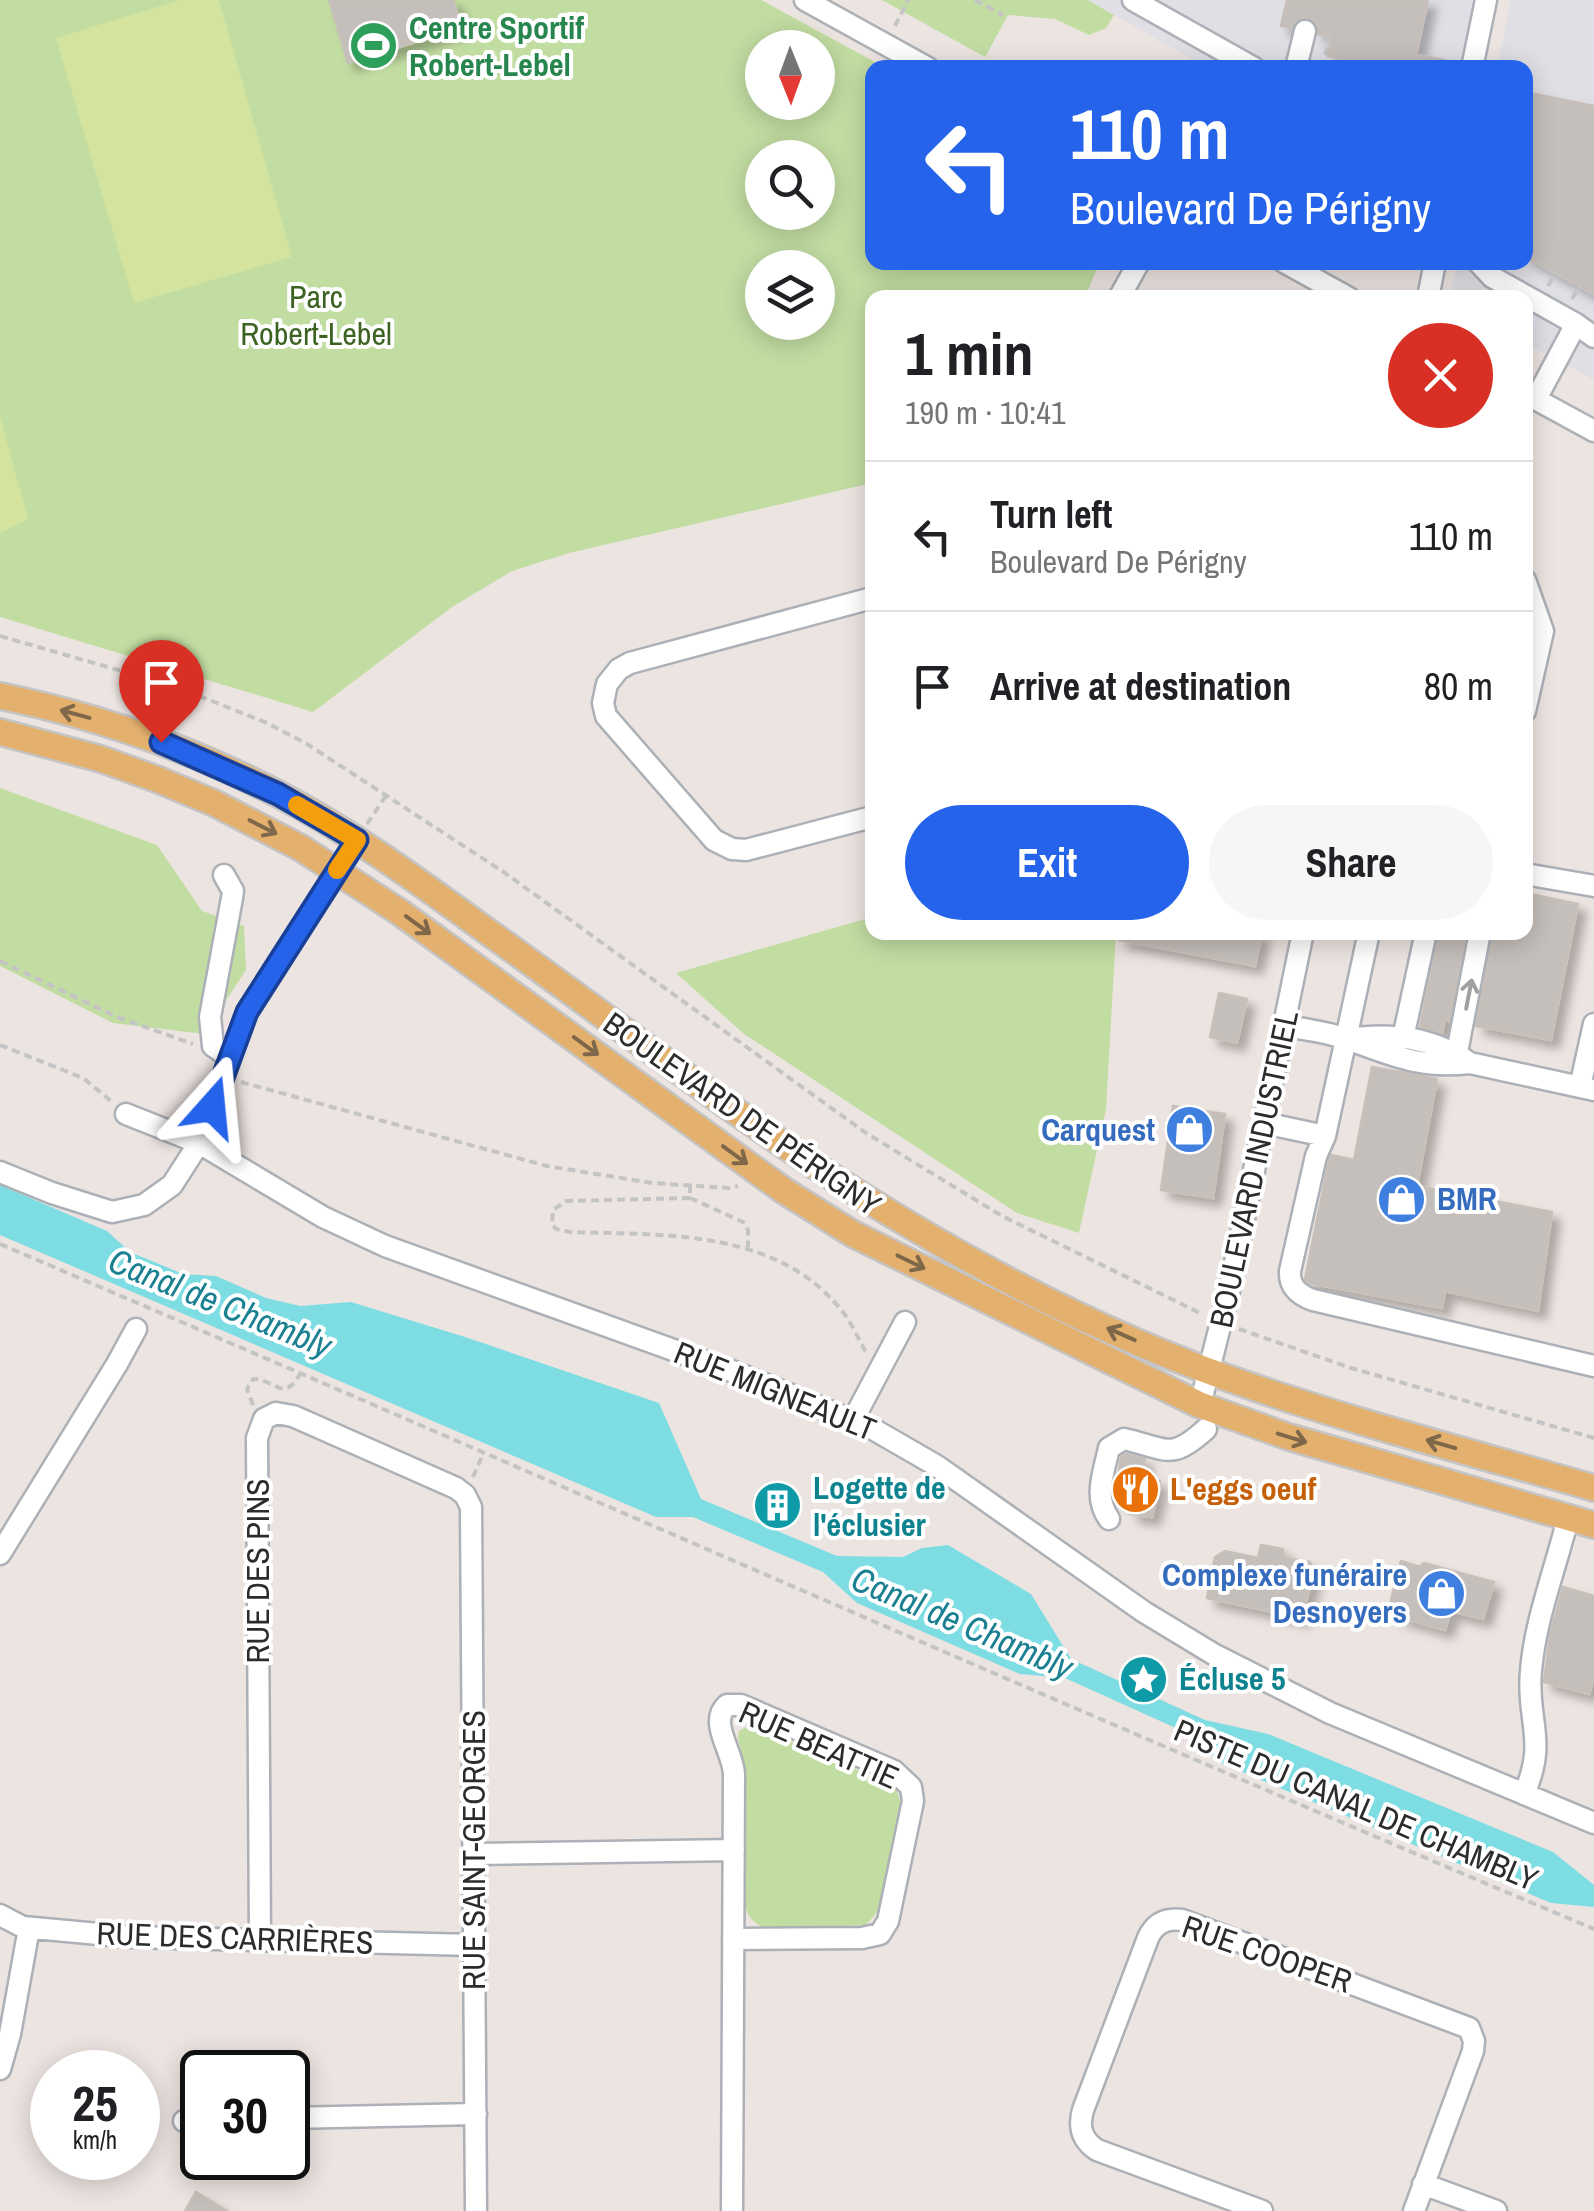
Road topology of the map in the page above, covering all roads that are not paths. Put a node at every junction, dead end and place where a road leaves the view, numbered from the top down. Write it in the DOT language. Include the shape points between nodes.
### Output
graph roads {
  1 [pos="805,0"];
  2 [pos="1133,0"];
  3 [pos="1486,0"];
  4 [pos="1305,31"];
  5 [pos="914,60"];
  6 [pos="1240,60"];
  7 [pos="1298,60"];
  8 [pos="1474,60"];
  9 [pos="1298,270"];
  10 [pos="1485,270"];
  11 [pos="1335,290"];
  12 [pos="1515,290"];
  13 [pos="1533,300"];
  14 [pos="1576,324"];
  15 [pos="1594,337"];
  16 [pos="1533,392"];
  17 [pos="1533,399"];
  18 [pos="1594,431"];
  19 [pos="865,600"];
  20 [pos="1533,603"];
  21 [pos="1533,675"];
  22 [pos="0,696"];
  23 [pos="0,732"];
  24 [pos="865,819"];
  25 [pos="357,840"];
  26 [pos="337,870"];
  27 [pos="224,875"];
  28 [pos="1533,875"];
  29 [pos="1594,886"];
  30 [pos="1301,940"];
  31 [pos="1367,940"];
  32 [pos="1424,940"];
  33 [pos="1479,940"];
  34 [pos="1594,1024"];
  35 [pos="1285,1026"];
  36 [pos="1345,1038"];
  37 [pos="1403,1038"];
  38 [pos="1460,1061"];
  39 [pos="222,1062"];
  40 [pos="1587,1089"];
  41 [pos="126,1114"];
  42 [pos="1264,1122"];
  43 [pos="1324,1136"];
  44 [pos="199,1143"];
  45 [pos="0,1172"];
  46 [pos="148,1320"];
  47 [pos="905,1322"];
  48 [pos="1594,1366"];
  49 [pos="1211,1371"];
  50 [pos="1203,1417"];
  51 [pos="853,1420"];
  52 [pos="468,1484"];
  53 [pos="1594,1488"];
  54 [pos="1110,1518"];
  55 [pos="1568,1518"];
  56 [pos="1594,1525"];
  57 [pos="0,1554"];
  58 [pos="1524,1794"];
  59 [pos="1594,1824"];
  60 [pos="734,1850"];
  61 [pos="475,1854"];
  62 [pos="0,1915"];
  63 [pos="29,1928"];
  64 [pos="733,1939"];
  65 [pos="260,1941"];
  66 [pos="474,1945"];
  67 [pos="0,1968"];
  68 [pos="22,1975"];
  69 [pos="7,2013"];
  70 [pos="0,2069"];
  71 [pos="476,2114"];
  72 [pos="310,2118"];
  73 [pos="1424,2184"];
  74 [pos="476,2211"];
  75 [pos="732,2211"];
  76 [pos="1262,2211"];
  77 [pos="1414,2211"];
  78 [pos="1496,2211"];
  1 -- 5 [label="street"];
  2 -- 6 [label="street"];
  3 -- 8 [label="street"];
  4 -- 7 [label="street"];
  9 -- 11 [label="street"];
  10 -- 12 [label="street"];
  13 -- 14 [label="street"];
  14 -- 15 [label="street"];
  14 -- 16 [label="street"];
  17 -- 18 [label="street"];
  19 -- 24 [label="street" via="630,663 610,679 603,703 613,727 725,847 754,849"];
  20 -- 21 [label="street" via="1543,631"];
  25 -- 22 [label="main road, BOULEVARD DE PÉRIGNY, one-way" via="278,794 174,747"];
  23 -- 26 [label="main road, BOULEVARD DE PÉRIGNY, one-way" via="186,791"];
  25 -- 26 [label="street"];
  49 -- 25 [label="main road, BOULEVARD DE PÉRIGNY, one-way" via="1073,1312 873,1203"];
  26 -- 39 [label="street"];
  26 -- 50 [label="main road, BOULEVARD DE PÉRIGNY, one-way" via="831,1221"];
  27 -- 39 [label="street" via="233,891 210,1016"];
  28 -- 29 [label="street"];
  30 -- 35 [label="street, BOULEVARD INDUSTRIEL"];
  31 -- 36 [label="street"];
  32 -- 37 [label="street"];
  38 -- 33 [label="street, one-way"];
  34 -- 40 [label="street"];
  35 -- 36 [label="street"];
  35 -- 42 [label="street, BOULEVARD INDUSTRIEL"];
  36 -- 37 [label="street"];
  36 -- 38 [label="street" via="1382,1055 1442,1067"];
  36 -- 43 [label="street"];
  37 -- 38 [label="street" via="1446,1047"];
  38 -- 40 [label="street"];
  39 -- 44 [label="street"];
  41 -- 44 [label="street, RUE MIGNEAULT"];
  42 -- 43 [label="street"];
  42 -- 49 [label="street, BOULEVARD INDUSTRIEL"];
  43 -- 48 [label="street" via="1290,1271 1300,1295"];
  44 -- 45 [label="street" via="172,1184 130,1210 94,1208"];
  44 -- 51 [label="street, RUE MIGNEAULT" via="333,1223 413,1258"];
  46 -- 57 [label="street"];
  47 -- 51 [label="street"];
  49 -- 50 [label="street, BOULEVARD INDUSTRIEL"];
  53 -- 49 [label="main road, BOULEVARD DE PÉRIGNY, one-way"];
  50 -- 54 [label="street" via="1181,1449 1124,1439 1108,1448 1100,1492"];
  50 -- 55 [label="main road, BOULEVARD DE PÉRIGNY, one-way"];
  51 -- 58 [label="street, RUE MIGNEAULT" via="937,1466 1215,1656 1330,1713"];
  52 -- 61 [label="street, RUE SAINT-GEORGES"];
  52 -- 65 [label="street, RUE DES PINS" via="293,1416 272,1414 260,1425"];
  55 -- 56 [label="main road, BOULEVARD DE PÉRIGNY"];
  55 -- 58 [label="street" via="1532,1657 1537,1752"];
  58 -- 59 [label="street, RUE MIGNEAULT"];
  60 -- 61 [label="street"];
  60 -- 64 [label="street, RUE BEATTIE"];
  60 -- 64 [label="street, RUE BEATTIE" via="734,1762 718,1723 728,1705 750,1708 894,1772 912,1787 888,1921 880,1934"];
  61 -- 66 [label="street, RUE SAINT-GEORGES"];
  62 -- 63 [label="street, RUE DES CARRIÈRES"];
  63 -- 65 [label="street, RUE DES CARRIÈRES"];
  63 -- 68 [label="street"];
  64 -- 75 [label="street, RUE BEATTIE"];
  65 -- 66 [label="street, RUE DES CARRIÈRES"];
  66 -- 71 [label="street, RUE SAINT-GEORGES"];
  67 -- 68 [label="street"];
  68 -- 69 [label="street"];
  69 -- 70 [label="street"];
  71 -- 72 [label="street"];
  71 -- 74 [label="street, RUE SAINT-GEORGES"];
  73 -- 76 [label="street, RUE COOPER" via="1473,2052 1465,2025 1182,1920 1160,1923 1148,1938 1090,2093 1082,2132 1097,2150"];
  73 -- 77 [label="street"];
  73 -- 78 [label="street"];
}
